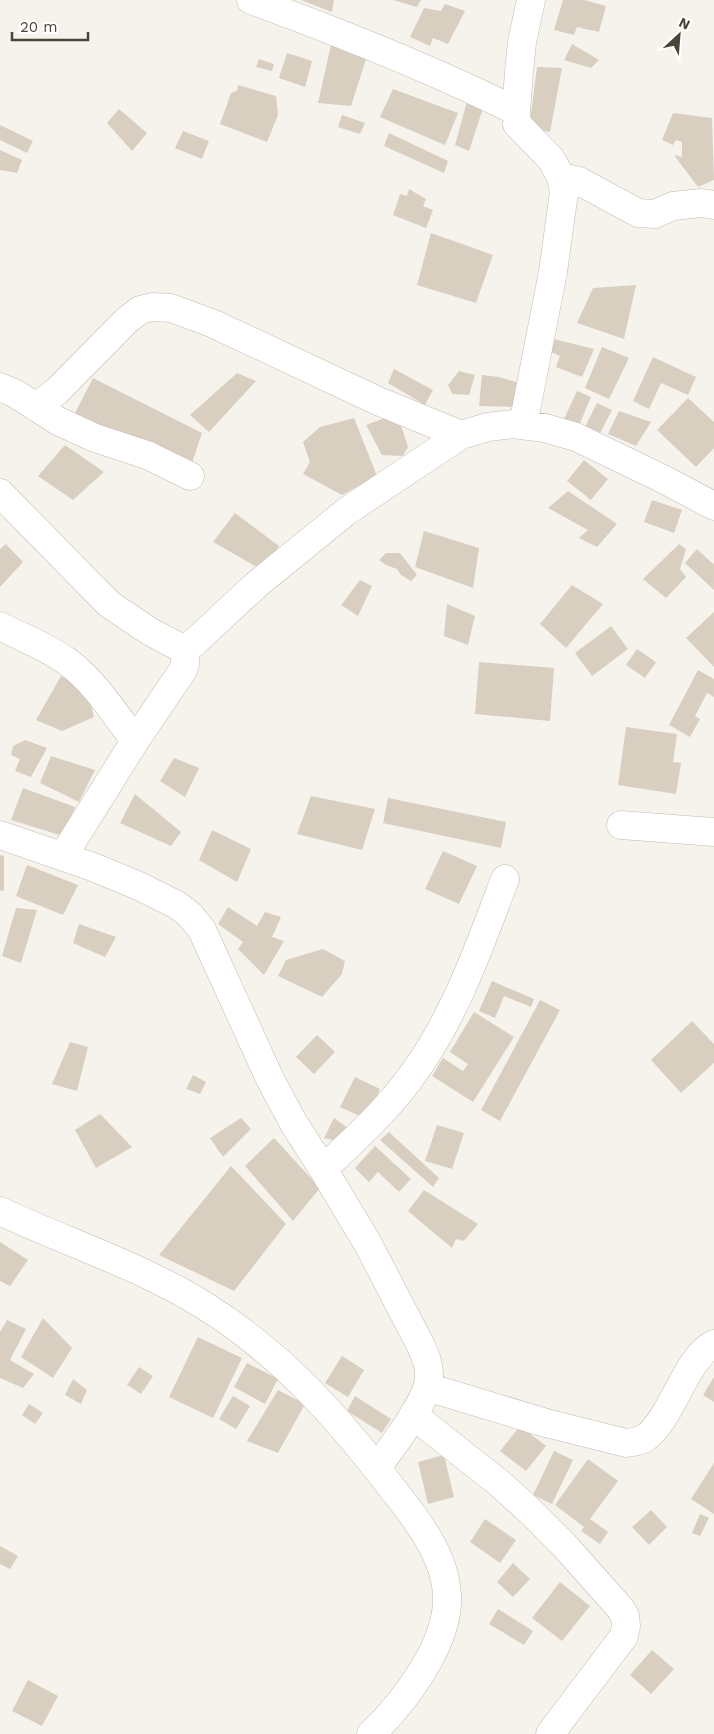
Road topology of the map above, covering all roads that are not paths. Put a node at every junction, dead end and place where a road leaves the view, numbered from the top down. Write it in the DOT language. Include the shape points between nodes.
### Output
graph roads {
  1 [pos="251,0"];
  2 [pos="531,0"];
  3 [pos="516,111"];
  4 [pos="561,178"];
  5 [pos="714,205"];
  6 [pos="0,388"];
  7 [pos="36,407"];
  8 [pos="523,425"];
  9 [pos="460,435"];
  10 [pos="190,476"];
  11 [pos="0,493"];
  12 [pos="714,506"];
  13 [pos="0,626"];
  14 [pos="185,651"];
  15 [pos="135,741"];
  16 [pos="621,825"];
  17 [pos="714,832"];
  18 [pos="0,835"];
  19 [pos="63,856"];
  20 [pos="505,879"];
  21 [pos="323,1169"];
  22 [pos="0,1212"];
  23 [pos="714,1344"];
  24 [pos="427,1387"];
  25 [pos="413,1415"];
  26 [pos="377,1468"];
  27 [pos="371,1734"];
  28 [pos="550,1734"];
  1 -- 3 [label="street" via="416,65"];
  2 -- 3 [label="street" via="522,42"];
  3 -- 4 [label="street" via="518,124 551,159"];
  4 -- 5 [label="street" via="578,181 638,213 655,214 682,205"];
  4 -- 8 [label="street" via="564,192 562,217"];
  6 -- 7 [label="street"];
  7 -- 9 [label="street" via="57,391 140,310 171,308 214,324 378,401"];
  7 -- 10 [label="street" via="95,438 147,456"];
  8 -- 9 [label="street" via="488,427"];
  8 -- 12 [label="street" via="576,437"];
  9 -- 14 [label="street" via="307,542 256,584"];
  11 -- 14 [label="street" via="109,604"];
  13 -- 15 [label="street" via="65,660 77,670 106,701"];
  14 -- 15 [label="street" via="183,670"];
  15 -- 19 [label="street"];
  16 -- 17 [label="street"];
  18 -- 19 [label="street"];
  19 -- 21 [label="street" via="139,886 178,905 190,915 202,930 270,1079"];
  20 -- 21 [label="street" via="460,990 425,1057 389,1104"];
  21 -- 24 [label="street" via="368,1244 420,1344 429,1371"];
  22 -- 26 [label="street" via="162,1281 204,1305 281,1363 344,1427"];
  23 -- 24 [label="street" via="700,1354 657,1425 637,1442 626,1443 546,1423"];
  24 -- 25 [label="street"];
  25 -- 26 [label="street"];
  25 -- 28 [label="street" via="530,1511 625,1616 624,1636"];
  26 -- 27 [label="street" via="428,1537 442,1569 448,1594 446,1616 431,1658 409,1690"];
}
